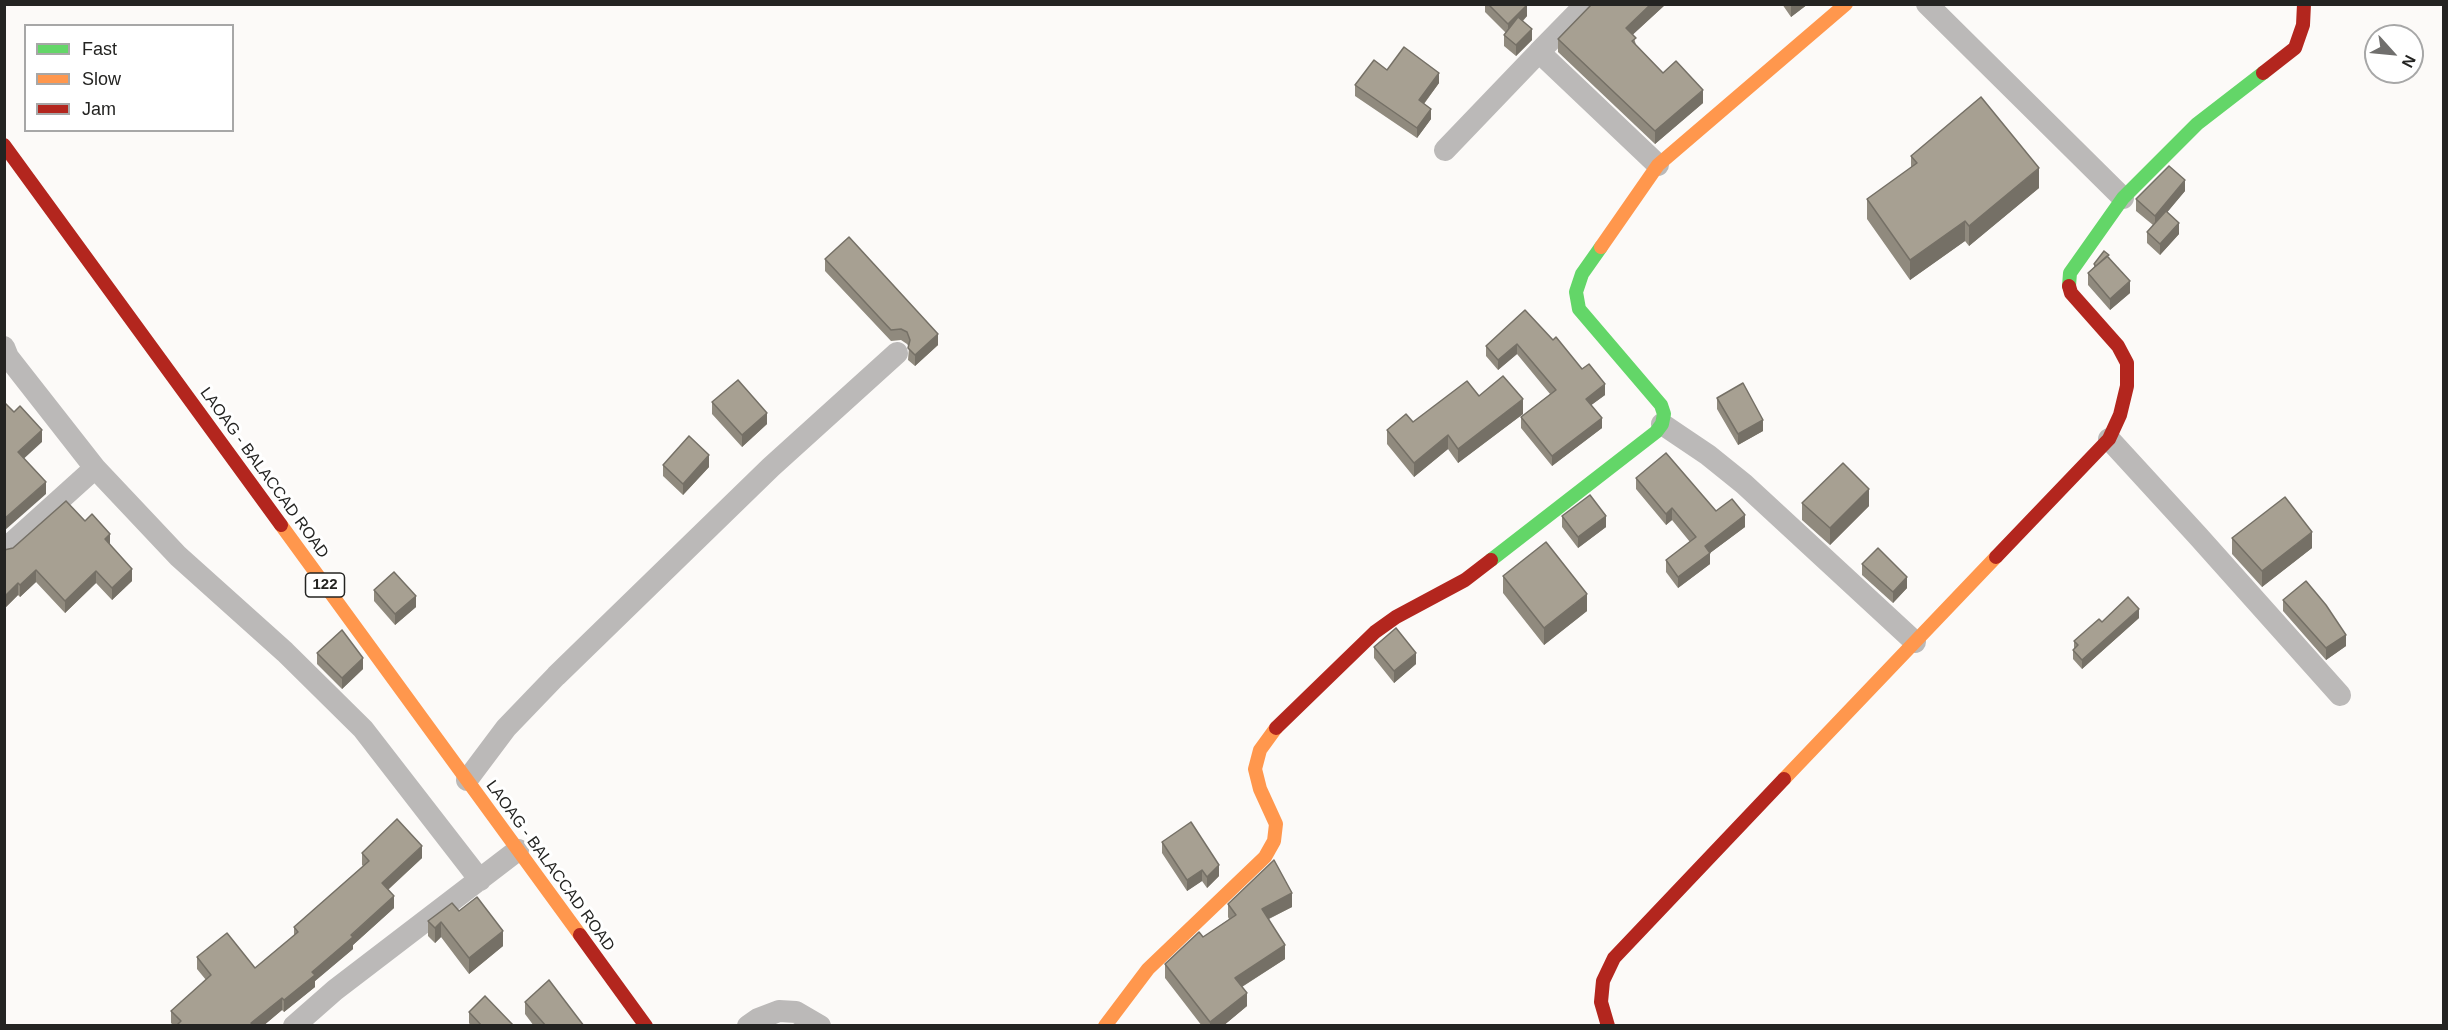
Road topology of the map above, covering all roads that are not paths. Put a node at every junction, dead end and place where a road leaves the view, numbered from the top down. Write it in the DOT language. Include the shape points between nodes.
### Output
graph roads {
  1 [pos="1586,4"];
  2 [pos="1846,4"];
  3 [pos="1927,4"];
  4 [pos="2304,4"];
  5 [pos="1539,52"];
  6 [pos="4,145"];
  7 [pos="1444,150"];
  8 [pos="1658,165"];
  9 [pos="2123,198"];
  10 [pos="897,353"];
  11 [pos="6,355"];
  12 [pos="1662,424"];
  13 [pos="2109,439"];
  14 [pos="95,468"];
  15 [pos="4,550"];
  16 [pos="1915,642"];
  17 [pos="2340,695"];
  18 [pos="467,780"];
  19 [pos="518,850"];
  20 [pos="480,880"];
  21 [pos="294,1026"];
  22 [pos="646,1026"];
  23 [pos="748,1026"];
  24 [pos="820,1026"];
  25 [pos="1105,1026"];
  26 [pos="1608,1026"];
  1 -- 5 [label="street"];
  2 -- 8 [label="street"];
  3 -- 9 [label="street"];
  4 -- 9 [label="street" via="2303,25 2295,48 2197,124"];
  5 -- 7 [label="street"];
  5 -- 8 [label="street"];
  6 -- 18 [label="street, LAOAG - BALACCAD ROAD / 122"];
  8 -- 12 [label="street" via="1582,274 1576,292 1579,309 1661,405"];
  9 -- 13 [label="street" via="2070,273 2068,282 2071,293 2118,346 2127,363 2127,386"];
  10 -- 18 [label="street" via="771,467 556,676 506,728"];
  11 -- 14 [label="street"];
  12 -- 16 [label="street" via="1744,484"];
  12 -- 25 [label="street" via="1465,580 1375,632 1276,728 1260,750 1255,769 1276,824 1274,841 1265,857 1148,969"];
  13 -- 16 [label="street"];
  13 -- 17 [label="street"];
  14 -- 15 [label="street"];
  14 -- 20 [label="street" via="178,556 363,729"];
  16 -- 26 [label="street" via="1614,958 1603,981 1601,1002"];
  18 -- 19 [label="street, LAOAG - BALACCAD ROAD / 122"];
  19 -- 20 [label="street"];
  19 -- 22 [label="street, LAOAG - BALACCAD ROAD / 122"];
  20 -- 21 [label="street" via="335,990"];
  23 -- 24 [label="street" via="779,1011 796,1012"];
}
